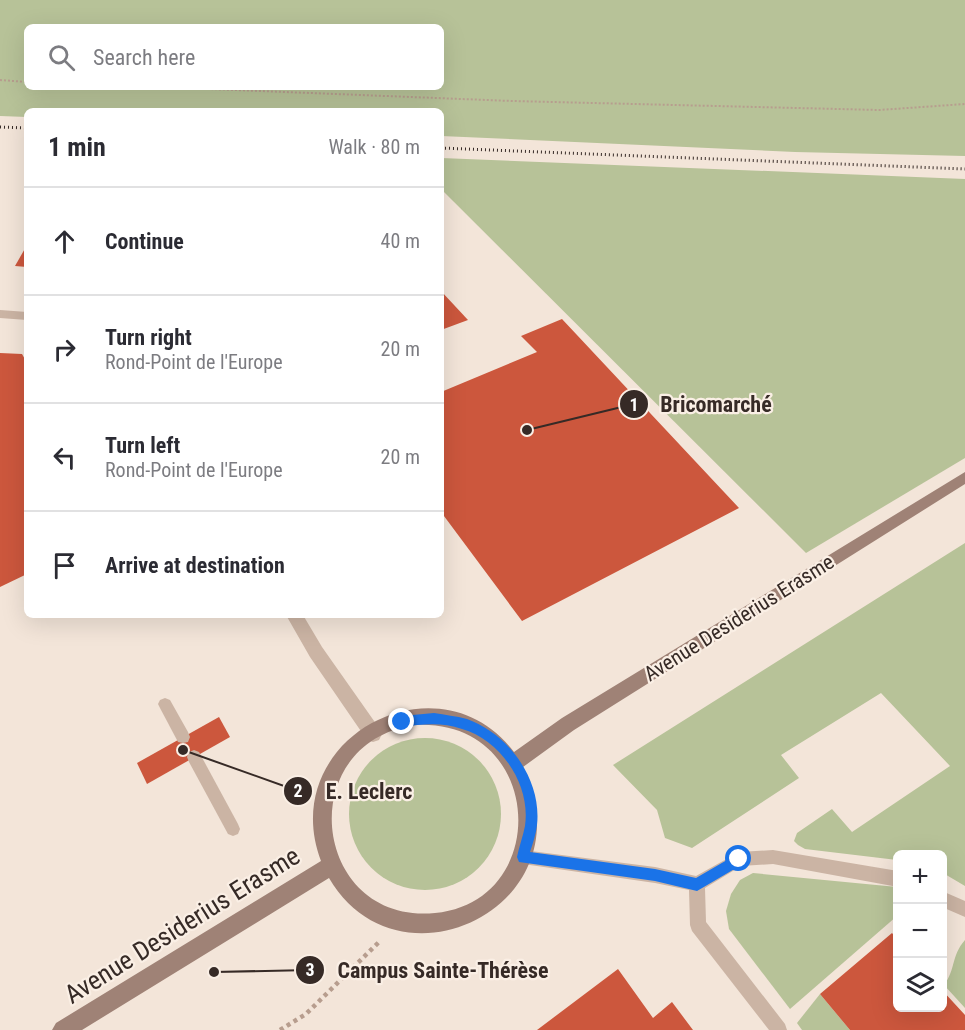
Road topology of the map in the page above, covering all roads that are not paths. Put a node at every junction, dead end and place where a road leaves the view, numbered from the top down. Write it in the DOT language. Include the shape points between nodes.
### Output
graph roads {
  1 [pos="0,314"];
  2 [pos="24,316"];
  3 [pos="965,477"];
  4 [pos="296,618"];
  5 [pos="165,705"];
  6 [pos="373,734"];
  7 [pos="183,737"];
  8 [pos="194,757"];
  9 [pos="515,762"];
  10 [pos="233,829"];
  11 [pos="523,857"];
  12 [pos="329,867"];
  13 [pos="893,878"];
  14 [pos="697,885"];
  15 [pos="947,901"];
  16 [pos="965,909"];
  17 [pos="63,1030"];
  18 [pos="779,1030"];
  1 -- 2 [label="street"];
  3 -- 9 [label="main road, Avenue Desiderius Erasme" via="568,724"];
  4 -- 6 [label="street"];
  5 -- 7 [label="lane"];
  6 -- 9 [label="main road" via="402,722 434,718 465,724 493,739"];
  6 -- 12 [label="main road" via="348,753 330,777 320,806 319,837"];
  8 -- 10 [label="lane"];
  9 -- 11 [label="main road" via="529,791 531,824"];
  11 -- 12 [label="main road" via="503,887 474,909 438,921 401,921 371,910 346,891"];
  11 -- 14 [label="lane" via="655,875"];
  12 -- 17 [label="main road, Avenue Desiderius Erasme"];
  13 -- 14 [label="lane" via="773,857 739,859"];
  14 -- 18 [label="lane" via="698,925"];
  15 -- 16 [label="lane"];
}
